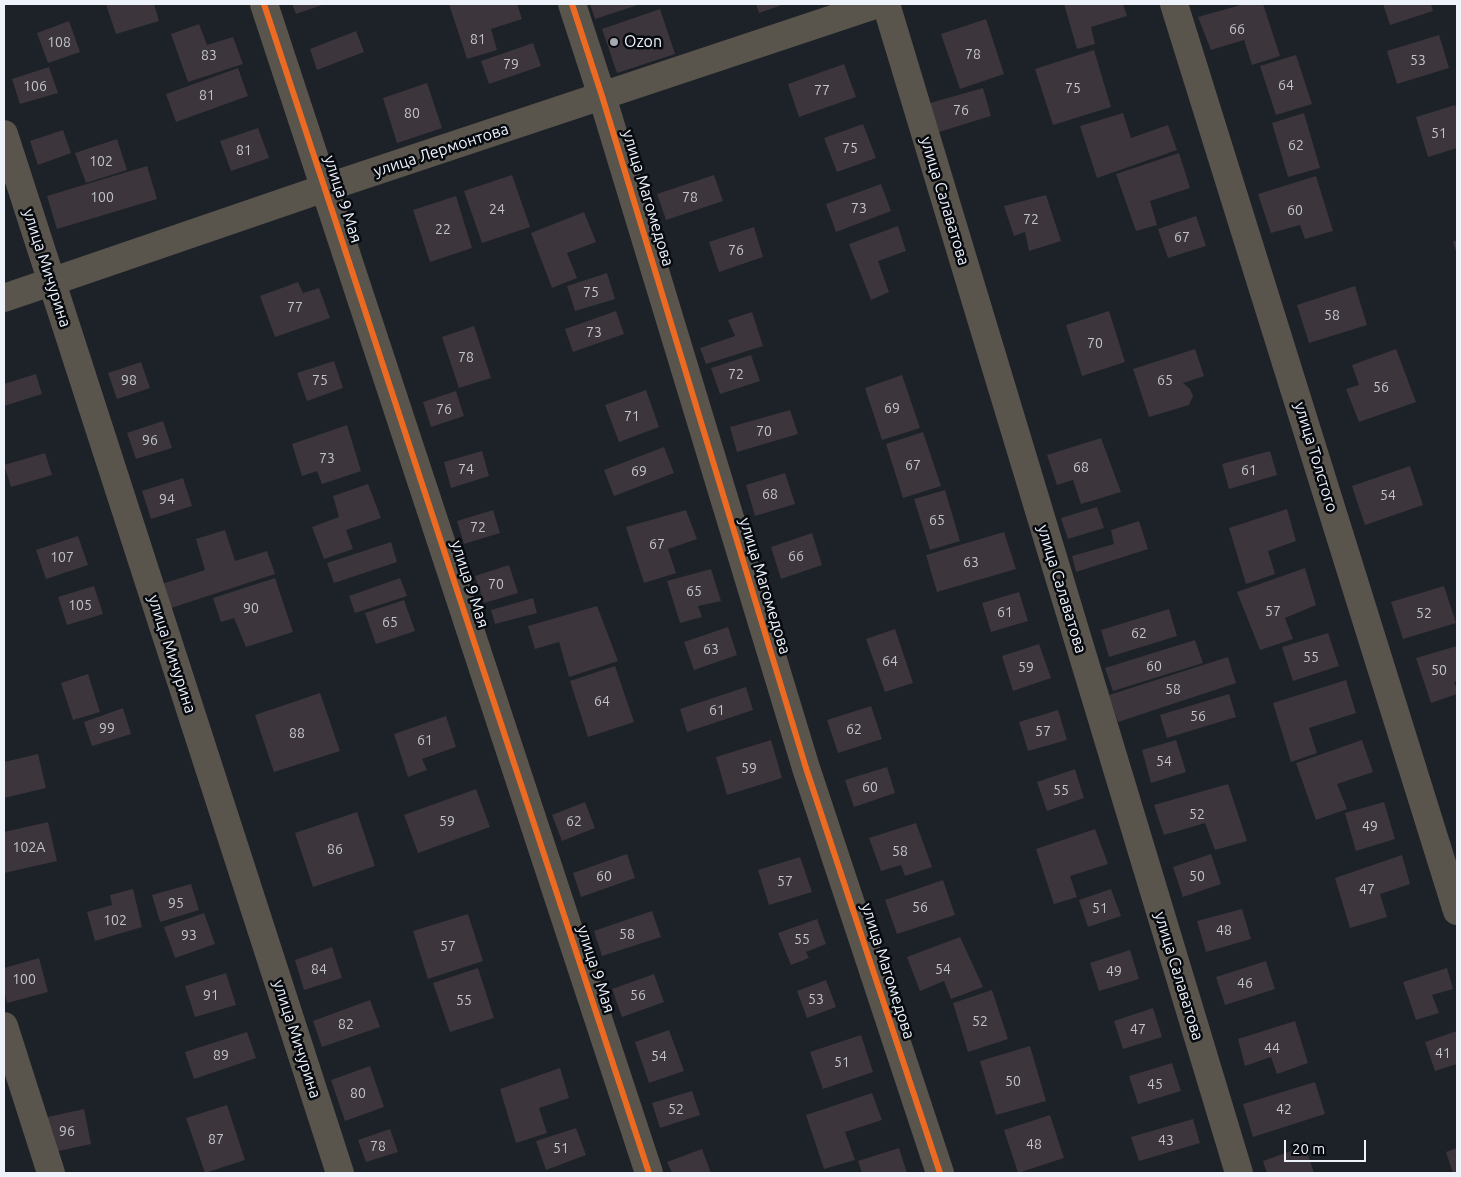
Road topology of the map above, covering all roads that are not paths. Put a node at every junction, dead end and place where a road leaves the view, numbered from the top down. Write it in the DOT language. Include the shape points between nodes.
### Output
graph roads {
  1 [pos="264,4"];
  2 [pos="572,4"];
  3 [pos="878,4"];
  4 [pos="886,4"];
  5 [pos="1174,4"];
  6 [pos="602,96"];
  7 [pos="4,134"];
  8 [pos="325,188"];
  9 [pos="51,282"];
  10 [pos="4,298"];
  11 [pos="1457,911"];
  12 [pos="4,1026"];
  13 [pos="51,1173"];
  14 [pos="340,1173"];
  15 [pos="649,1173"];
  16 [pos="940,1173"];
  17 [pos="1239,1173"];
  1 -- 8 [label="street, улица 9 Мая"];
  2 -- 6 [label="street, улица Магомедова"];
  3 -- 6 [label="street, улица Лермонтова"];
  4 -- 17 [label="street, улица Салаватова"];
  5 -- 11 [label="street, улица Толстого"];
  6 -- 8 [label="street, улица Лермонтова"];
  6 -- 16 [label="street, улица Магомедова" via="806,768"];
  7 -- 9 [label="street, улица Мичурина"];
  8 -- 9 [label="street, улица Лермонтова"];
  8 -- 15 [label="street, улица 9 Мая"];
  9 -- 10 [label="street, улица Лермонтова"];
  9 -- 14 [label="street, улица Мичурина"];
  12 -- 13 [label="street"];
}
